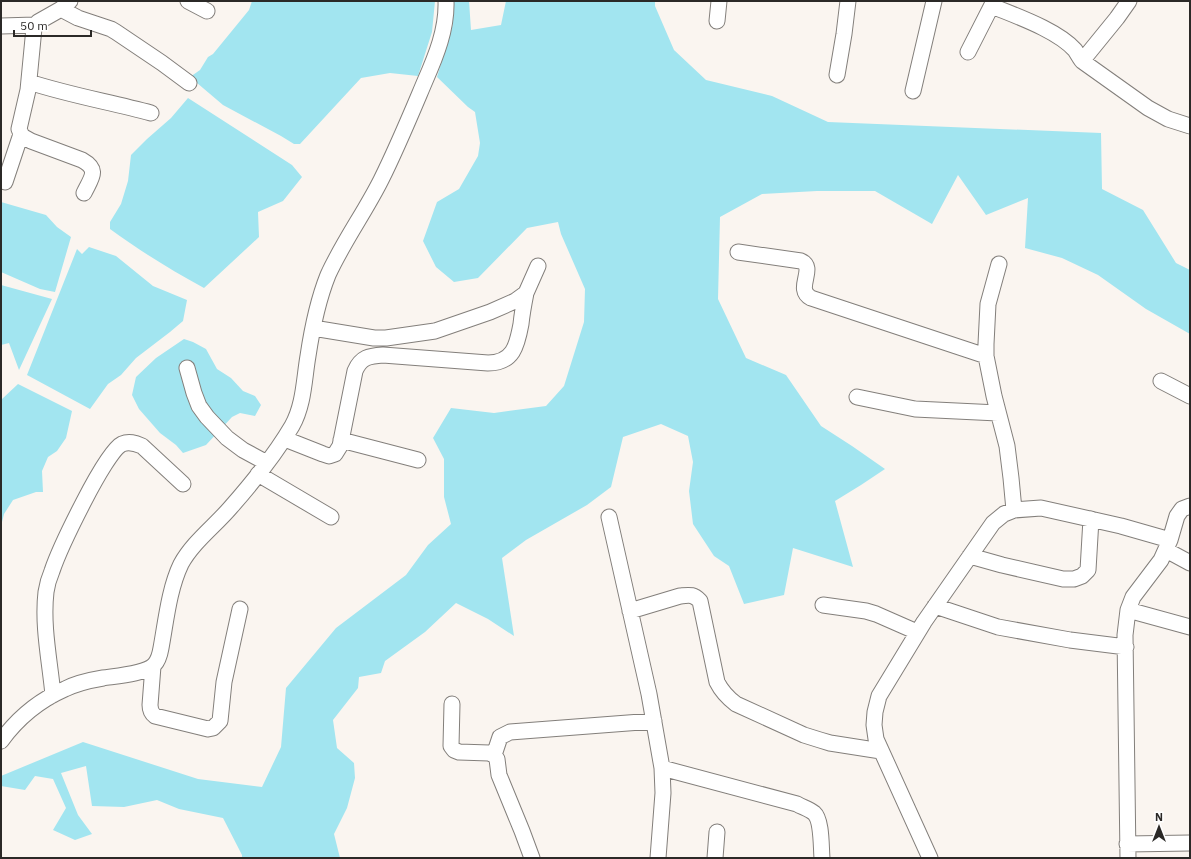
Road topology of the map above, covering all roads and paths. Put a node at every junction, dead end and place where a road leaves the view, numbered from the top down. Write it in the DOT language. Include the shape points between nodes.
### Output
graph roads {
  1 [pos="188,1"];
  2 [pos="446,1"];
  3 [pos="719,1"];
  4 [pos="848,1"];
  5 [pos="934,1"];
  6 [pos="1129,1"];
  7 [pos="993,3"];
  8 [pos="65,5"];
  9 [pos="207,11"];
  10 [pos="717,21"];
  11 [pos="35,25"];
  12 [pos="1,26"];
  13 [pos="968,52"];
  14 [pos="1082,60"];
  15 [pos="837,75"];
  16 [pos="29,82"];
  17 [pos="189,83"];
  18 [pos="913,91"];
  19 [pos="151,113"];
  20 [pos="1190,126"];
  21 [pos="20,134"];
  22 [pos="5,182"];
  23 [pos="84,193"];
  24 [pos="738,252"];
  25 [pos="1000,264"];
  26 [pos="538,266"];
  27 [pos="526,293"];
  28 [pos="313,328"];
  29 [pos="986,356"];
  30 [pos="187,368"];
  31 [pos="1161,381"];
  32 [pos="1190,396"];
  33 [pos="857,397"];
  34 [pos="998,413"];
  35 [pos="285,439"];
  36 [pos="341,440"];
  37 [pos="418,460"];
  38 [pos="263,469"];
  39 [pos="183,484"];
  40 [pos="1190,506"];
  41 [pos="1014,510"];
  42 [pos="609,517"];
  43 [pos="331,518"];
  44 [pos="1091,519"];
  45 [pos="1168,545"];
  46 [pos="970,556"];
  47 [pos="1190,563"];
  48 [pos="823,606"];
  49 [pos="935,606"];
  50 [pos="240,609"];
  51 [pos="1128,610"];
  52 [pos="630,611"];
  53 [pos="1190,627"];
  54 [pos="917,632"];
  55 [pos="1126,647"];
  56 [pos="153,666"];
  57 [pos="54,695"];
  58 [pos="452,704"];
  59 [pos="654,721"];
  60 [pos="3,737"];
  61 [pos="881,751"];
  62 [pos="494,755"];
  63 [pos="662,768"];
  64 [pos="717,832"];
  65 [pos="1190,843"];
  66 [pos="1128,851"];
  67 [pos="532,858"];
  68 [pos="658,858"];
  69 [pos="715,858"];
  70 [pos="822,858"];
  71 [pos="930,858"];
  1 -- 9 [label="street"];
  2 -- 28 [label="street" via="443,29 428,74 381,181 328,276"];
  3 -- 10 [label="street"];
  4 -- 15 [label="street"];
  5 -- 18 [label="street"];
  6 -- 14 [label="street"];
  7 -- 13 [label="street"];
  7 -- 14 [label="street" via="1049,31 1074,50"];
  8 -- 11 [label="street"];
  8 -- 17 [label="street" via="78,18 116,32"];
  11 -- 12 [label="street"];
  11 -- 16 [label="street"];
  14 -- 20 [label="street" via="1148,108 1168,119"];
  16 -- 19 [label="street"];
  16 -- 21 [label="street"];
  21 -- 22 [label="street"];
  21 -- 23 [label="street" via="88,163 93,170"];
  24 -- 29 [label="street" via="801,261 807,268 804,290 811,298"];
  25 -- 29 [label="street" via="988,304"];
  26 -- 27 [label="street"];
  27 -- 28 [label="street" via="516,301 490,312 434,331 374,338"];
  27 -- 36 [label="street" via="516,347 508,358 496,363 383,355 363,359 355,371"];
  28 -- 35 [label="street" via="300,406"];
  29 -- 34 [label="street"];
  30 -- 38 [label="street" via="199,406 207,417"];
  31 -- 32 [label="street"];
  33 -- 34 [label="street" via="915,409"];
  34 -- 41 [label="street" via="1010,464"];
  35 -- 36 [label="street" via="329,456 338,451"];
  35 -- 38 [label="street"];
  36 -- 37 [label="street"];
  38 -- 43 [label="street"];
  38 -- 56 [label="street" via="191,549 181,565 170,596 159,656"];
  39 -- 57 [label="street" via="142,446 134,443 127,442 116,448 102,470 68,534 46,591 46,626"];
  40 -- 45 [label="street" via="1182,509 1177,516"];
  41 -- 44 [label="street" via="1041,508"];
  41 -- 46 [label="street" via="993,523"];
  42 -- 52 [label="street"];
  44 -- 45 [label="street"];
  44 -- 46 [label="street" via="1088,570 1074,579 1063,579"];
  45 -- 47 [label="street"];
  45 -- 51 [label="street" via="1156,569"];
  46 -- 49 [label="street"];
  48 -- 54 [label="street" via="866,611"];
  49 -- 54 [label="street"];
  49 -- 55 [label="street" via="998,627"];
  50 -- 56 [label="street" via="224,682 220,721 213,728 208,729 152,714 150,706"];
  51 -- 53 [label="street"];
  51 -- 55 [label="street"];
  52 -- 59 [label="street"];
  52 -- 61 [label="street" via="680,596 695,596 700,601 717,682 728,698 804,735 830,743"];
  54 -- 61 [label="street" via="880,696 875,712 876,739"];
  55 -- 66 [label="street"];
  56 -- 57 [label="street" via="133,673 81,683"];
  57 -- 60 [label="street" via="27,712"];
  58 -- 62 [label="street" via="451,746 454,750 489,752"];
  59 -- 62 [label="street" via="510,732 500,737"];
  59 -- 63 [label="street"];
  61 -- 71 [label="street"];
  62 -- 67 [label="street" via="499,775"];
  63 -- 68 [label="street" via="663,793"];
  63 -- 70 [label="street" via="797,804 815,813 819,822"];
  64 -- 69 [label="street"];
  65 -- 66 [label="street"];
}
